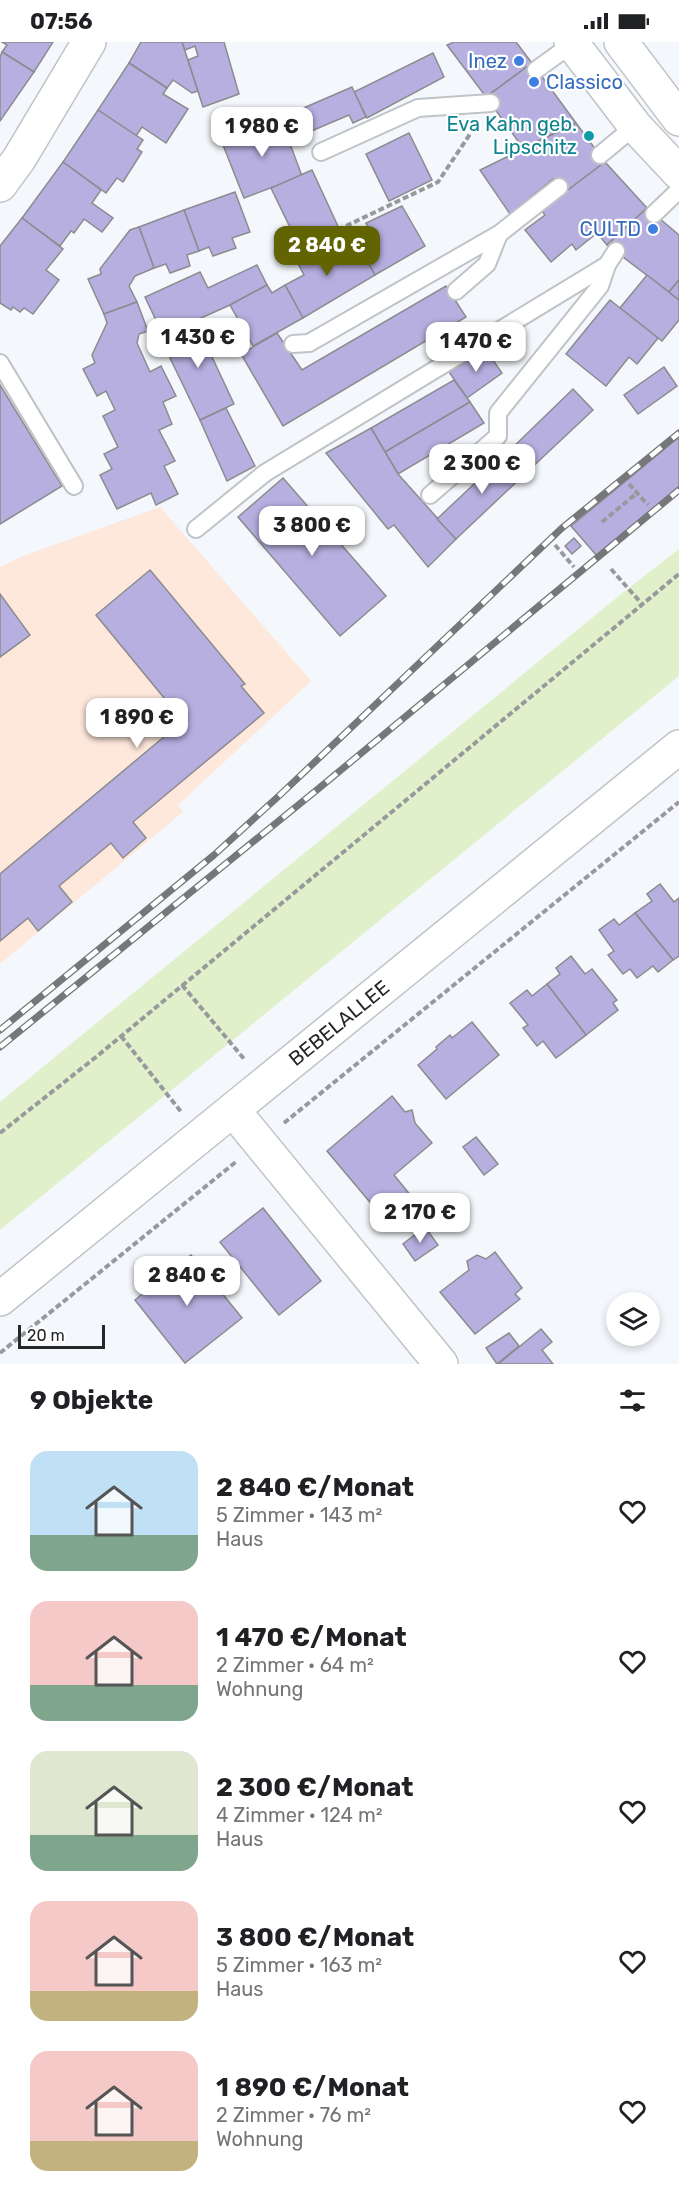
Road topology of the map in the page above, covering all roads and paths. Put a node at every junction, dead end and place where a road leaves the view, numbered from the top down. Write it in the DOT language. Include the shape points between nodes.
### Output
graph roads {
  1 [pos="89,42"];
  2 [pos="621,42"];
  3 [pos="571,43"];
  4 [pos="536,70"];
  5 [pos="491,103"];
  6 [pos="679,119"];
  7 [pos="635,126"];
  8 [pos="321,152"];
  9 [pos="600,155"];
  10 [pos="679,173"];
  11 [pos="0,185"];
  12 [pos="559,187"];
  13 [pos="679,190"];
  14 [pos="654,214"];
  15 [pos="346,226"];
  16 [pos="499,234"];
  17 [pos="456,291"];
  18 [pos="293,344"];
  19 [pos="0,363"];
  20 [pos="629,484"];
  21 [pos="75,486"];
  22 [pos="637,493"];
  23 [pos="430,495"];
  24 [pos="648,505"];
  25 [pos="602,522"];
  26 [pos="196,529"];
  27 [pos="555,545"];
  28 [pos="568,550"];
  29 [pos="563,554"];
  30 [pos="574,567"];
  31 [pos="611,569"];
  32 [pos="679,574"];
  33 [pos="642,604"];
  34 [pos="679,747"];
  35 [pos="679,802"];
  36 [pos="182,985"];
  37 [pos="121,1036"];
  38 [pos="264,1084"];
  39 [pos="233,1110"];
  40 [pos="282,1125"];
  41 [pos="0,1133"];
  42 [pos="201,1136"];
  43 [pos="237,1161"];
  44 [pos="0,1299"];
  45 [pos="0,1353"];
  46 [pos="441,1364"];
  1 -- 11 [label="main road"];
  2 -- 6 [label="main road"];
  3 -- 4 [label="lane"];
  3 -- 7 [label="main road"];
  5 -- 8 [label="lane" via="418,108"];
  5 -- 15 [label="path" via="438,182"];
  7 -- 9 [label="lane"];
  7 -- 10 [label="main road"];
  12 -- 16 [label="lane"];
  13 -- 14 [label="lane"];
  16 -- 17 [label="lane" via="487,264"];
  16 -- 18 [label="lane" via="309,343"];
  19 -- 21 [label="lane"];
  20 -- 22 [label="path"];
  22 -- 24 [label="path"];
  22 -- 25 [label="path"];
  23 -- 26 [label="lane" via="498,436 498,413 600,286 611,258 265,472"];
  27 -- 29 [label="path"];
  28 -- 29 [label="path"];
  29 -- 30 [label="path"];
  31 -- 33 [label="path"];
  32 -- 33 [label="path"];
  33 -- 36 [label="path"];
  34 -- 38 [label="main road, BEBELALLEE"];
  35 -- 40 [label="path"];
  36 -- 37 [label="path"];
  36 -- 38 [label="path"];
  37 -- 41 [label="path"];
  37 -- 42 [label="path"];
  38 -- 39 [label="main road, BEBELALLEE"];
  39 -- 42 [label="main road, BEBELALLEE"];
  39 -- 46 [label="main road"];
  42 -- 44 [label="main road, BEBELALLEE"];
  43 -- 45 [label="path"];
}
